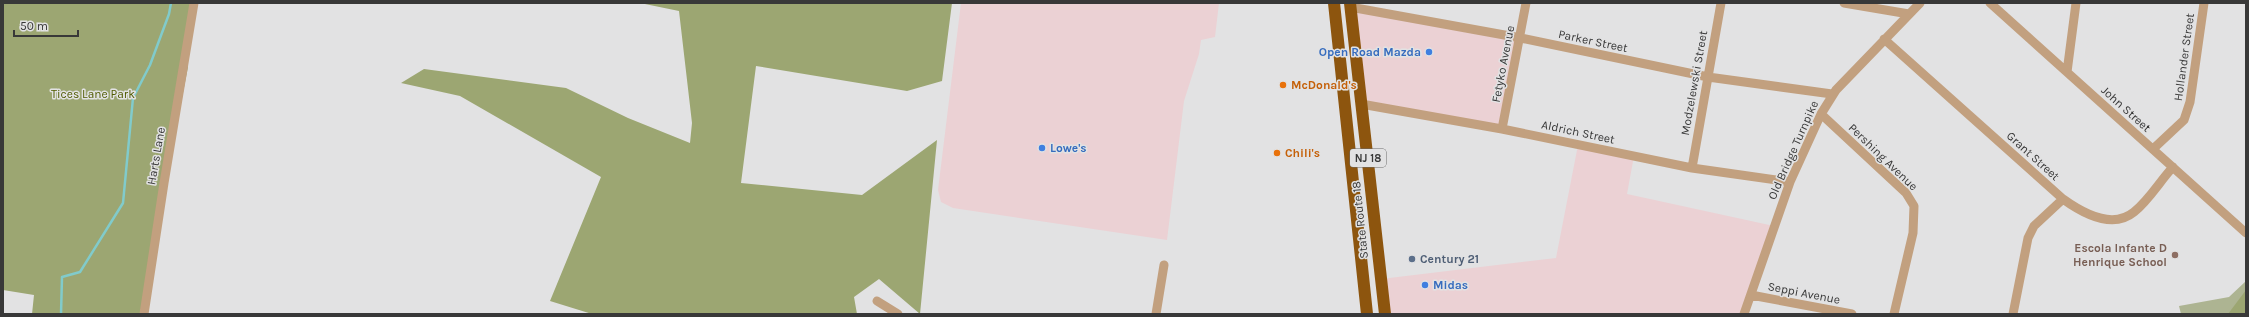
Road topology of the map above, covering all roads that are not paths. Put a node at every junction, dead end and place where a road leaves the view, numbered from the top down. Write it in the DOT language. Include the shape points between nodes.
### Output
graph roads {
  1 [pos="194,3"];
  2 [pos="1334,3"];
  3 [pos="1526,3"];
  4 [pos="1721,3"];
  5 [pos="1844,3"];
  6 [pos="1920,3"];
  7 [pos="1990,3"];
  8 [pos="2076,3"];
  9 [pos="2204,3"];
  10 [pos="1350,5"];
  11 [pos="1909,14"];
  12 [pos="1521,38"];
  13 [pos="1884,39"];
  14 [pos="2067,72"];
  15 [pos="1708,77"];
  16 [pos="1832,94"];
  17 [pos="1361,104"];
  18 [pos="1821,114"];
  19 [pos="1502,129"];
  20 [pos="2153,150"];
  21 [pos="2173,167"];
  22 [pos="1692,168"];
  23 [pos="1790,182"];
  24 [pos="2063,199"];
  25 [pos="2246,233"];
  26 [pos="1164,265"];
  27 [pos="1751,295"];
  28 [pos="877,301"];
  29 [pos="144,314"];
  30 [pos="898,314"];
  31 [pos="1156,314"];
  32 [pos="1367,314"];
  33 [pos="1385,314"];
  34 [pos="1744,314"];
  35 [pos="1852,314"];
  36 [pos="1894,314"];
  37 [pos="2013,314"];
  1 -- 29 [label="street, Harts Lane"];
  2 -- 32 [label="highway, State Route 18 / NJ 18"];
  3 -- 12 [label="street, Fetyko Avenue"];
  4 -- 15 [label="street, Modzelewski Street"];
  5 -- 11 [label="street"];
  6 -- 11 [label="street, Old Bridge Turnpike"];
  7 -- 14 [label="street, John Street"];
  8 -- 14 [label="street"];
  9 -- 20 [label="street, Hollander Street" via="2190,102 2184,120"];
  10 -- 12 [label="street, Parker Street"];
  10 -- 17 [label="highway, State Route 18 / NJ 18"];
  11 -- 13 [label="street, Old Bridge Turnpike"];
  12 -- 15 [label="street, Parker Street"];
  12 -- 19 [label="street, Fetyko Avenue"];
  13 -- 16 [label="street, Old Bridge Turnpike"];
  13 -- 24 [label="street, Grant Street"];
  14 -- 20 [label="street, John Street"];
  15 -- 16 [label="street, Parker Street"];
  15 -- 22 [label="street, Modzelewski Street"];
  16 -- 18 [label="street, Old Bridge Turnpike"];
  17 -- 19 [label="street, Aldrich Street"];
  17 -- 33 [label="highway, State Route 18 / NJ 18"];
  18 -- 23 [label="street, Old Bridge Turnpike"];
  18 -- 36 [label="street, Pershing Avenue" via="1906,193 1914,206 1913,233"];
  19 -- 22 [label="street, Aldrich Street"];
  20 -- 21 [label="street, John Street"];
  21 -- 24 [label="street, Grant Street" via="2134,212 2117,219 2088,215"];
  21 -- 25 [label="street, John Street"];
  22 -- 23 [label="street, Aldrich Street"];
  23 -- 27 [label="street, Old Bridge Turnpike"];
  24 -- 37 [label="street" via="2034,226 2028,238"];
  26 -- 31 [label="street"];
  27 -- 34 [label="street, Old Bridge Turnpike"];
  27 -- 35 [label="street, Seppi Avenue"];
  28 -- 30 [label="street"];
}
